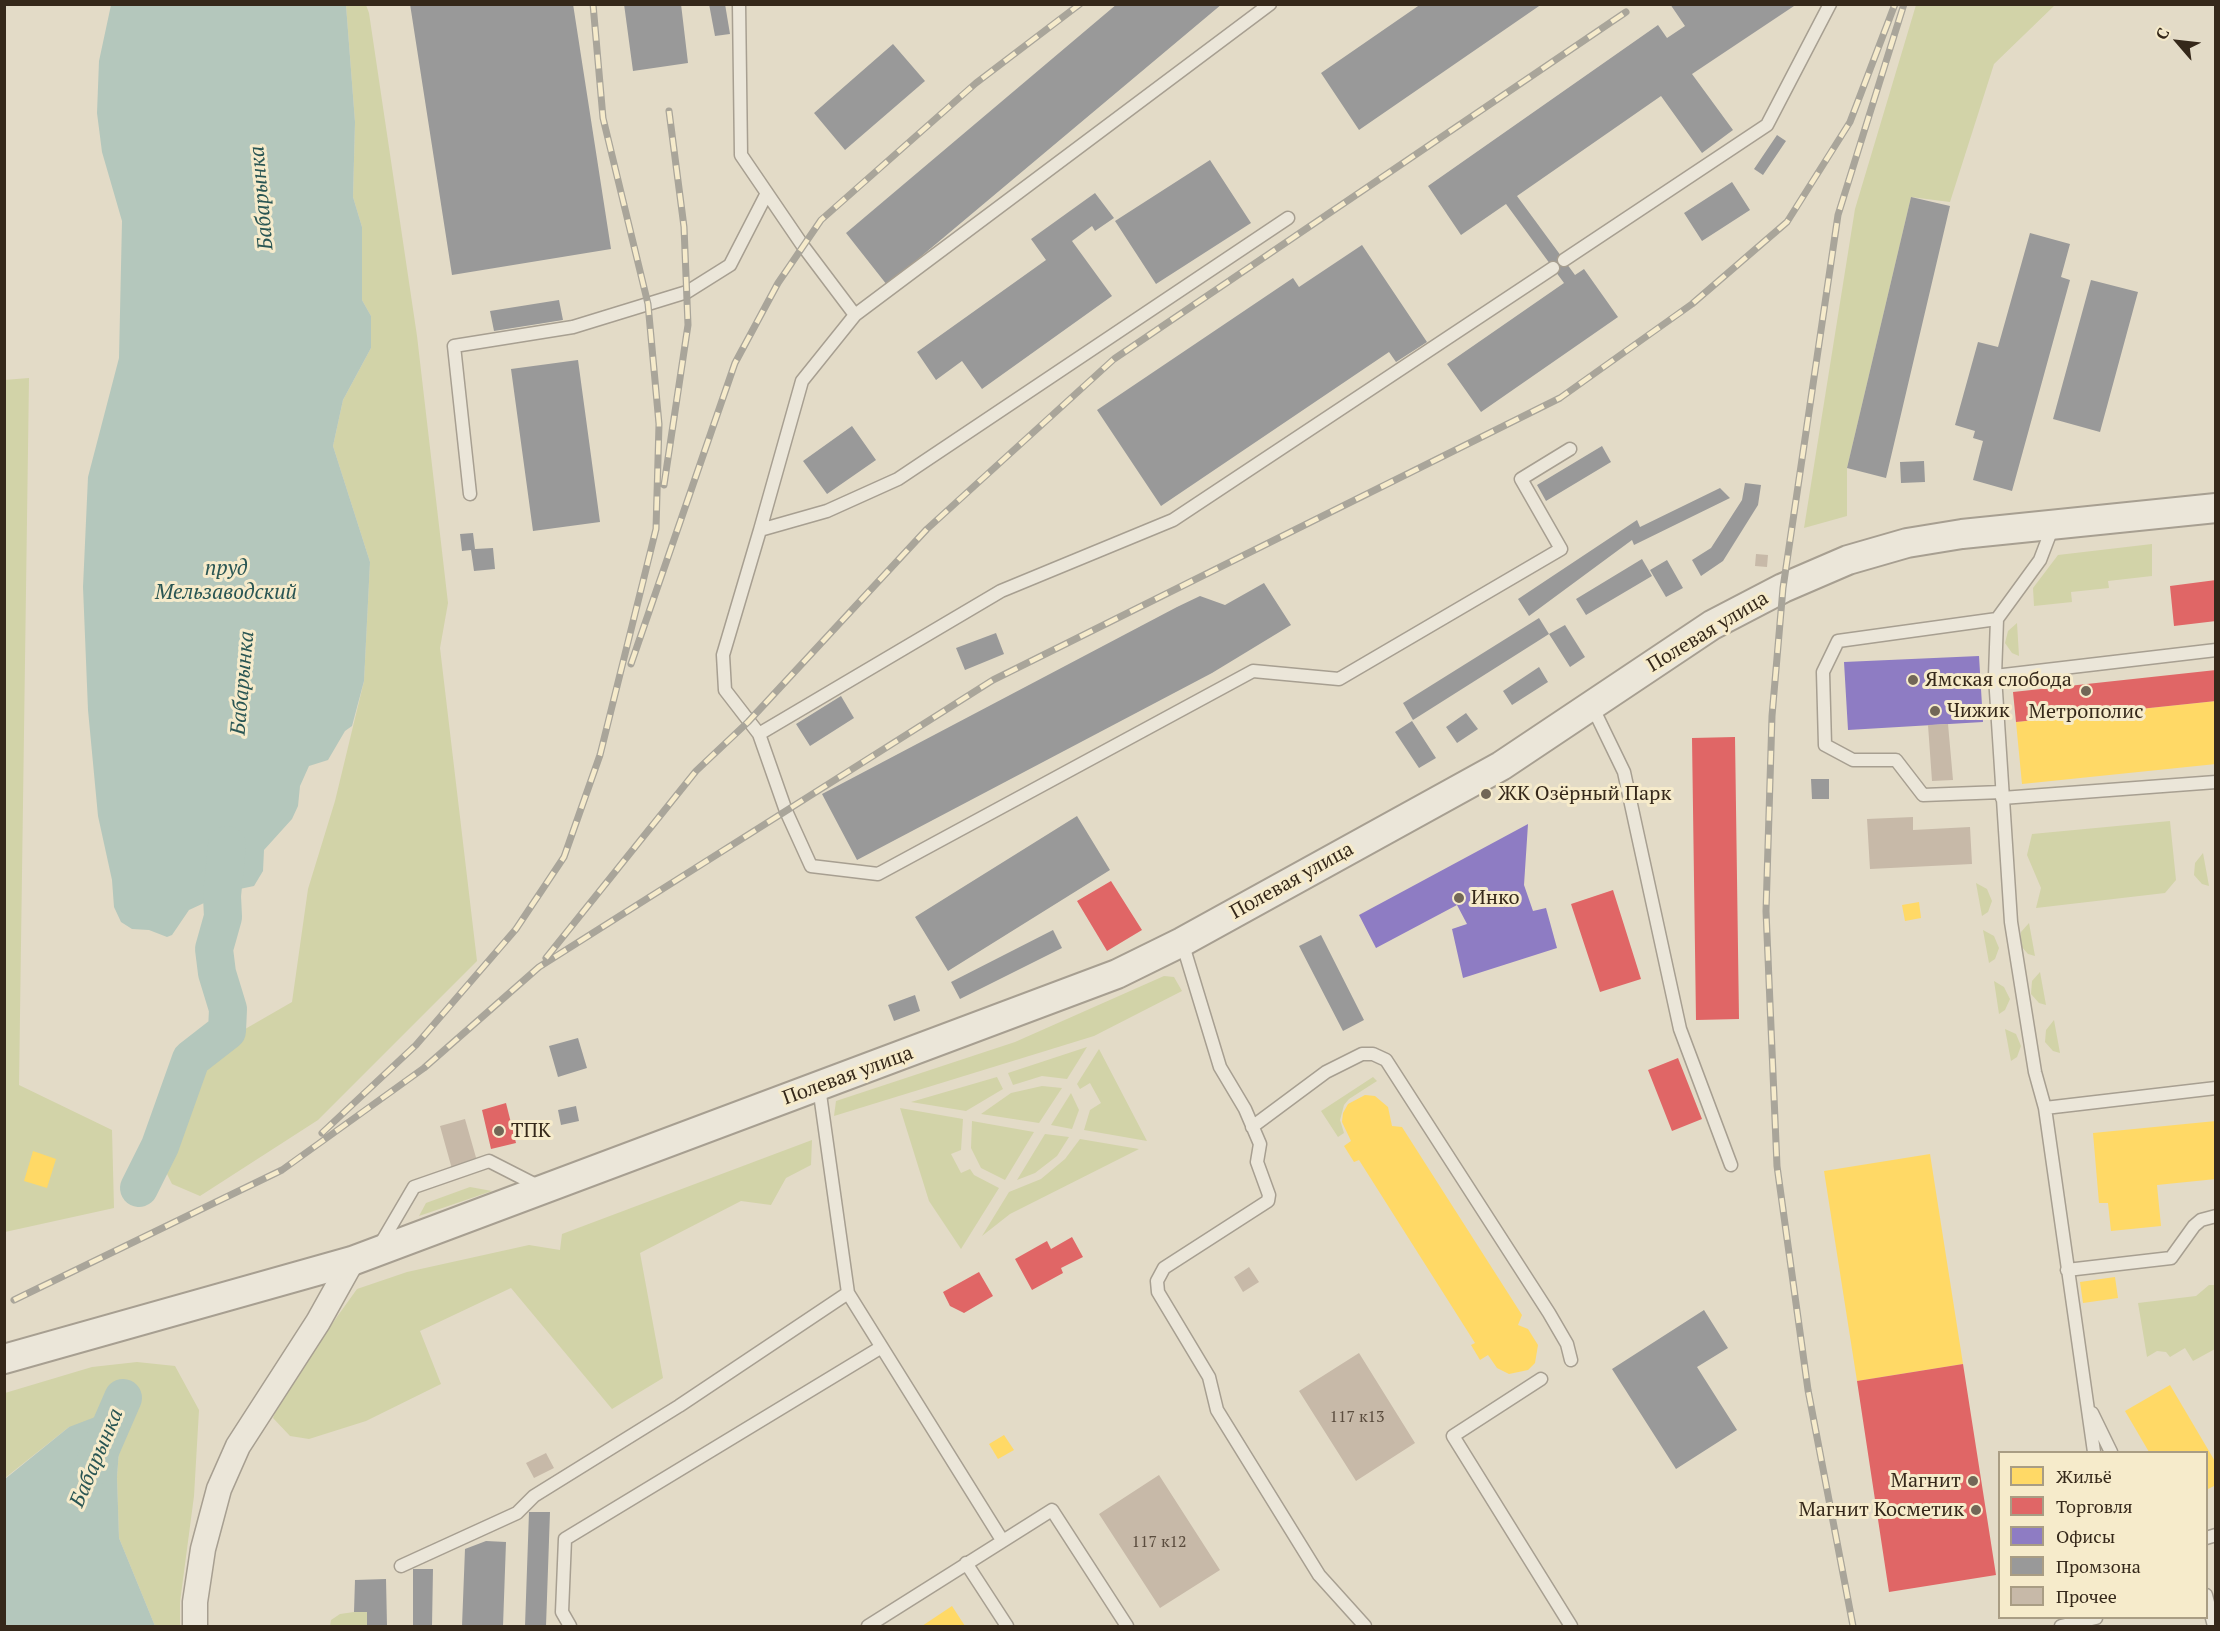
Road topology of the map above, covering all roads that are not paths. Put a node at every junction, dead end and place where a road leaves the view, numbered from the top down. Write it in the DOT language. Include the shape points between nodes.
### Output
graph roads {
  1 [pos="739,4"];
  2 [pos="1270,4"];
  3 [pos="1830,4"];
  4 [pos="767,193"];
  5 [pos="1288,218"];
  6 [pos="1564,260"];
  7 [pos="1553,268"];
  8 [pos="855,315"];
  9 [pos="1570,449"];
  10 [pos="470,494"];
  11 [pos="2216,508"];
  12 [pos="2054,524"];
  13 [pos="760,530"];
  14 [pos="1996,619"];
  15 [pos="2216,650"];
  16 [pos="1995,676"];
  17 [pos="1592,706"];
  18 [pos="759,734"];
  19 [pos="2216,782"];
  20 [pos="2002,795"];
  21 [pos="1182,942"];
  22 [pos="819,1087"];
  23 [pos="2216,1088"];
  24 [pos="2045,1108"];
  25 [pos="1252,1126"];
  26 [pos="1731,1166"];
  27 [pos="544,1189"];
  28 [pos="2216,1216"];
  29 [pos="364,1256"];
  30 [pos="2067,1270"];
  31 [pos="848,1293"];
  32 [pos="880,1348"];
  33 [pos="4,1359"];
  34 [pos="1570,1360"];
  35 [pos="1542,1379"];
  36 [pos="2087,1404"];
  37 [pos="2094,1451"];
  38 [pos="2110,1451"];
  39 [pos="1002,1540"];
  40 [pos="966,1563"];
  41 [pos="401,1566"];
  42 [pos="2208,1602"];
  43 [pos="2088,1619"];
  44 [pos="195,1626"];
  45 [pos="570,1626"];
  46 [pos="868,1626"];
  47 [pos="1007,1626"];
  48 [pos="1127,1626"];
  49 [pos="1365,1626"];
  50 [pos="1571,1626"];
  51 [pos="2061,1626"];
  52 [pos="2214,1626"];
  1 -- 4 [label="lane" via="741,155"];
  2 -- 8 [label="lane"];
  3 -- 6 [label="lane" via="1767,125"];
  4 -- 8 [label="lane"];
  4 -- 10 [label="lane" via="730,265 687,292 573,327 454,346"];
  5 -- 13 [label="lane" via="898,479 827,511"];
  7 -- 18 [label="lane" via="1173,519 1001,591"];
  8 -- 13 [label="lane" via="802,381"];
  9 -- 18 [label="lane" via="1521,479 1561,549 1340,679 1253,671 878,874 811,866 786,811"];
  11 -- 12 [label="street, Полевая улица"];
  12 -- 14 [label="lane" via="2040,560"];
  12 -- 17 [label="street, Полевая улица" via="1907,543 1848,560 1712,625"];
  13 -- 18 [label="lane" via="723,655 725,690"];
  14 -- 16 [label="lane"];
  14 -- 20 [label="lane" via="1838,641 1823,672 1823,693 1825,745 1853,760 1896,760 1923,795"];
  15 -- 16 [label="lane"];
  16 -- 20 [label="lane"];
  17 -- 21 [label="street, Полевая улица" via="1501,766"];
  17 -- 26 [label="lane" via="1624,772 1680,1029"];
  19 -- 20 [label="lane"];
  20 -- 24 [label="lane" via="2011,922 2035,1072"];
  21 -- 22 [label="street, Полевая улица" via="1117,974"];
  21 -- 25 [label="lane" via="1220,1067"];
  22 -- 27 [label="street, Полевая улица"];
  22 -- 31 [label="lane"];
  23 -- 24 [label="lane"];
  24 -- 30 [label="lane"];
  25 -- 34 [label="lane" via="1335,1067 1362,1054 1386,1060 1549,1313 1567,1344"];
  25 -- 49 [label="lane" via="1260,1144 1257,1162 1268,1201 1164,1268 1157,1281 1158,1292 1209,1377 1217,1410 1313,1565"];
  27 -- 29 [label="street, Полевая улица"];
  27 -- 29 [label="lane" via="489,1161 414,1187"];
  28 -- 30 [label="lane" via="2194,1226 2171,1258"];
  29 -- 33 [label="street, Полевая улица"];
  29 -- 44 [label="street" via="238,1446 219,1489 203,1549"];
  30 -- 36 [label="lane"];
  31 -- 32 [label="lane"];
  31 -- 41 [label="lane" via="679,1406 534,1496 517,1513"];
  32 -- 39 [label="lane"];
  32 -- 45 [label="lane" via="565,1539 562,1612"];
  35 -- 50 [label="lane" via="1453,1436"];
  36 -- 37 [label="lane"];
  36 -- 38 [label="lane"];
  39 -- 40 [label="lane"];
  39 -- 48 [label="lane" via="1052,1510"];
  40 -- 46 [label="lane"];
  40 -- 47 [label="lane"];
  42 -- 52 [label="lane"];
  43 -- 51 [label="lane"];
}
